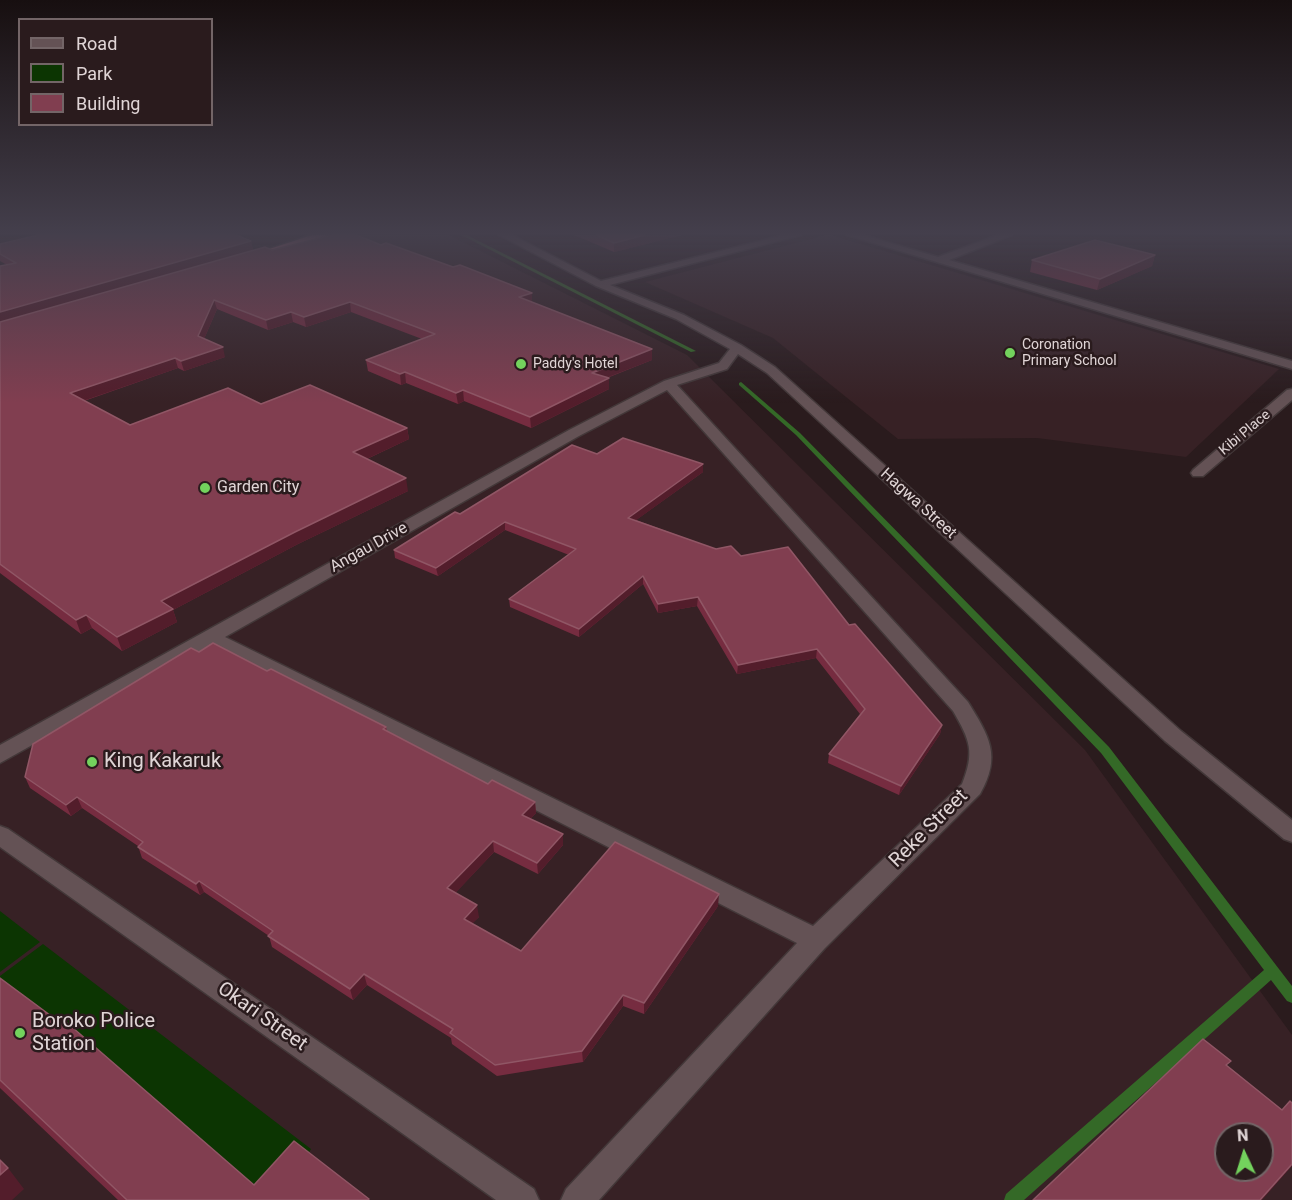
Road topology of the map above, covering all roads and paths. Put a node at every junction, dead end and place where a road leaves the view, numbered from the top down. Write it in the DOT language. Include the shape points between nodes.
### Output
graph roads {
  1 [pos="617,291"];
  2 [pos="1040,291"];
  3 [pos="737,348"];
  4 [pos="1292,365"];
  5 [pos="669,384"];
  6 [pos="1292,393"];
  7 [pos="1198,472"];
  8 [pos="210,637"];
  9 [pos="0,755"];
  10 [pos="1292,833"];
  11 [pos="0,835"];
  12 [pos="816,940"];
  13 [pos="523,1200"];
  14 [pos="578,1200"];
  1 -- 3 [label="street, Hagwa Street" via="680,317"];
  2 -- 4 [label="street"];
  3 -- 5 [label="street, Angau Drive" via="723,366"];
  3 -- 10 [label="street, Hagwa Street" via="771,370 1173,736"];
  5 -- 8 [label="street, Angau Drive"];
  5 -- 12 [label="street, Reke Street" via="961,707 980,740 982,762 972,788"];
  6 -- 7 [label="street, Kibi Place"];
  8 -- 9 [label="street, Angau Drive"];
  8 -- 12 [label="street"];
  11 -- 13 [label="street, Okari Street"];
  12 -- 14 [label="street, Reke Street"];
}
